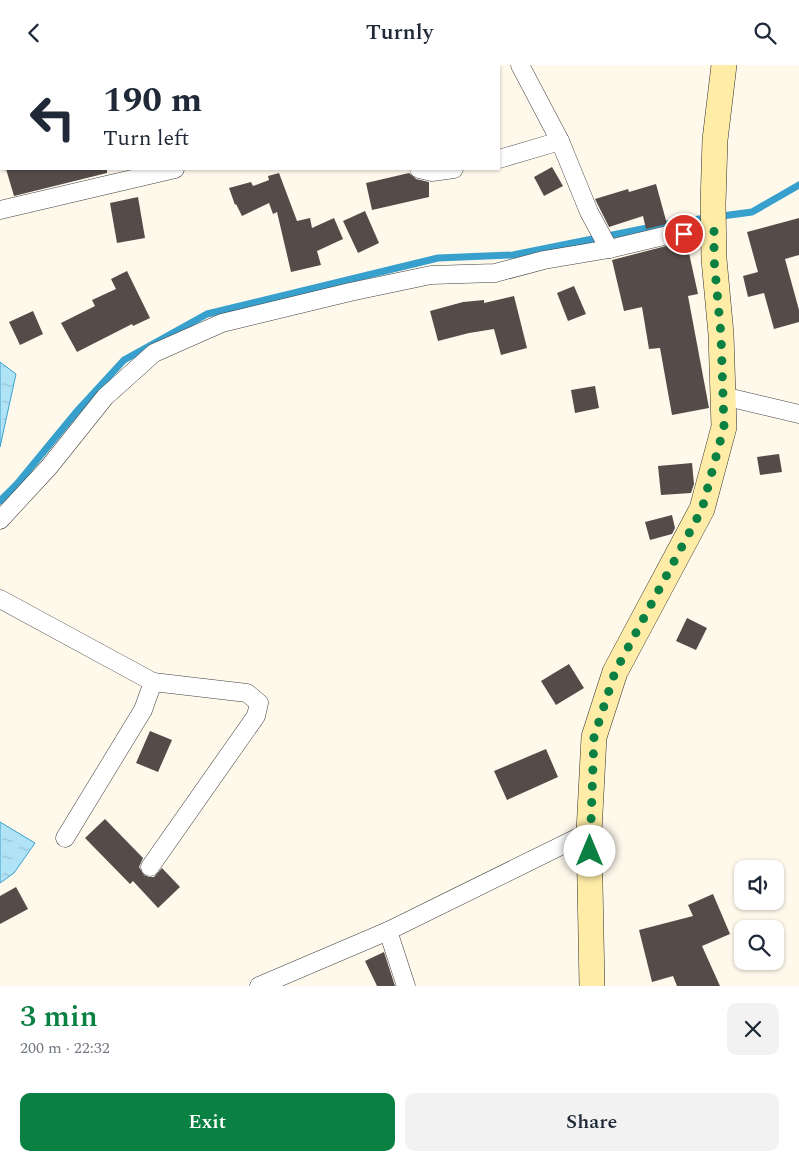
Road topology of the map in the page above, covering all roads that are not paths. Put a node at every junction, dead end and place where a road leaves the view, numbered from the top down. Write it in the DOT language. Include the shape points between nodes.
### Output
graph roads {
  1 [pos="520,65"];
  2 [pos="724,65"];
  3 [pos="560,141"];
  4 [pos="500,159"];
  5 [pos="171,170"];
  6 [pos="423,170"];
  7 [pos="447,170"];
  8 [pos="0,210"];
  9 [pos="714,230"];
  10 [pos="609,249"];
  11 [pos="723,396"];
  12 [pos="799,414"];
  13 [pos="0,520"];
  14 [pos="0,599"];
  15 [pos="153,682"];
  16 [pos="589,832"];
  17 [pos="64,838"];
  18 [pos="150,867"];
  19 [pos="388,931"];
  20 [pos="259,986"];
  21 [pos="406,986"];
  22 [pos="592,986"];
  1 -- 3 [label="street"];
  2 -- 9 [label="main road" via="715,140"];
  3 -- 4 [label="street"];
  3 -- 10 [label="street" via="589,212"];
  5 -- 8 [label="street"];
  6 -- 7 [label="street"];
  9 -- 10 [label="street" via="668,235"];
  9 -- 11 [label="main road"];
  10 -- 13 [label="street" via="544,260 495,273 431,275 350,292 222,323 154,353 106,397 49,467"];
  11 -- 12 [label="street"];
  11 -- 16 [label="main road" via="724,427 702,509 615,672 594,737"];
  14 -- 15 [label="street"];
  15 -- 17 [label="street" via="143,709"];
  15 -- 18 [label="street" via="247,693 259,703 256,716"];
  16 -- 19 [label="street"];
  16 -- 22 [label="main road"];
  19 -- 20 [label="street"];
  19 -- 21 [label="street"];
}
